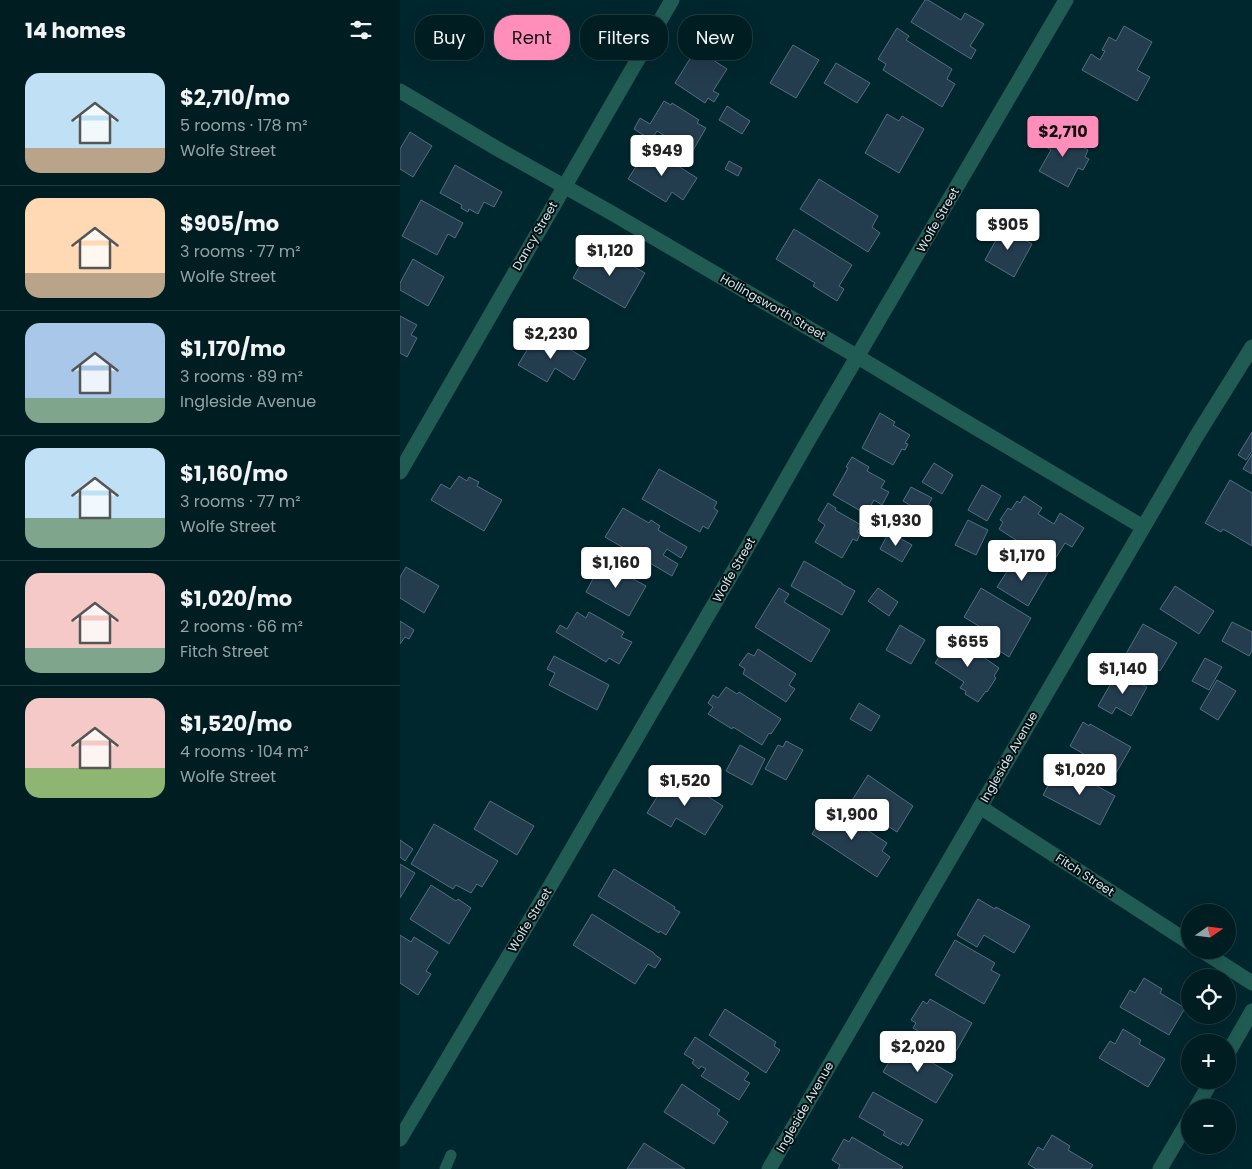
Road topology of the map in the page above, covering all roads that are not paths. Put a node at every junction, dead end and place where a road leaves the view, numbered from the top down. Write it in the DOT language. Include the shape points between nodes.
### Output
graph roads {
  1 [pos="672,0"];
  2 [pos="1066,0"];
  3 [pos="400,91"];
  4 [pos="563,187"];
  5 [pos="1252,347"];
  6 [pos="858,357"];
  7 [pos="400,472"];
  8 [pos="1143,527"];
  9 [pos="980,808"];
  10 [pos="1181,937"];
  11 [pos="1215,959"];
  12 [pos="1252,983"];
  13 [pos="1252,1011"];
  14 [pos="1236,1039"];
  15 [pos="1181,1133"];
  16 [pos="400,1139"];
  17 [pos="451,1155"];
  18 [pos="445,1169"];
  19 [pos="769,1169"];
  20 [pos="1160,1169"];
  1 -- 4 [label="street, Dancy Street"];
  2 -- 6 [label="street, Wolfe Street"];
  3 -- 4 [label="street, Hollingsworth Street"];
  4 -- 6 [label="street, Hollingsworth Street"];
  4 -- 7 [label="street, Dancy Street"];
  5 -- 8 [label="street, Ingleside Avenue"];
  6 -- 8 [label="street, Hollingsworth Street"];
  6 -- 16 [label="street, Wolfe Street"];
  8 -- 9 [label="street, Ingleside Avenue"];
  9 -- 10 [label="street, Fitch Street"];
  9 -- 19 [label="street, Ingleside Avenue"];
  11 -- 12 [label="street"];
  13 -- 14 [label="street"];
  15 -- 20 [label="street"];
  17 -- 18 [label="lane"];
}
